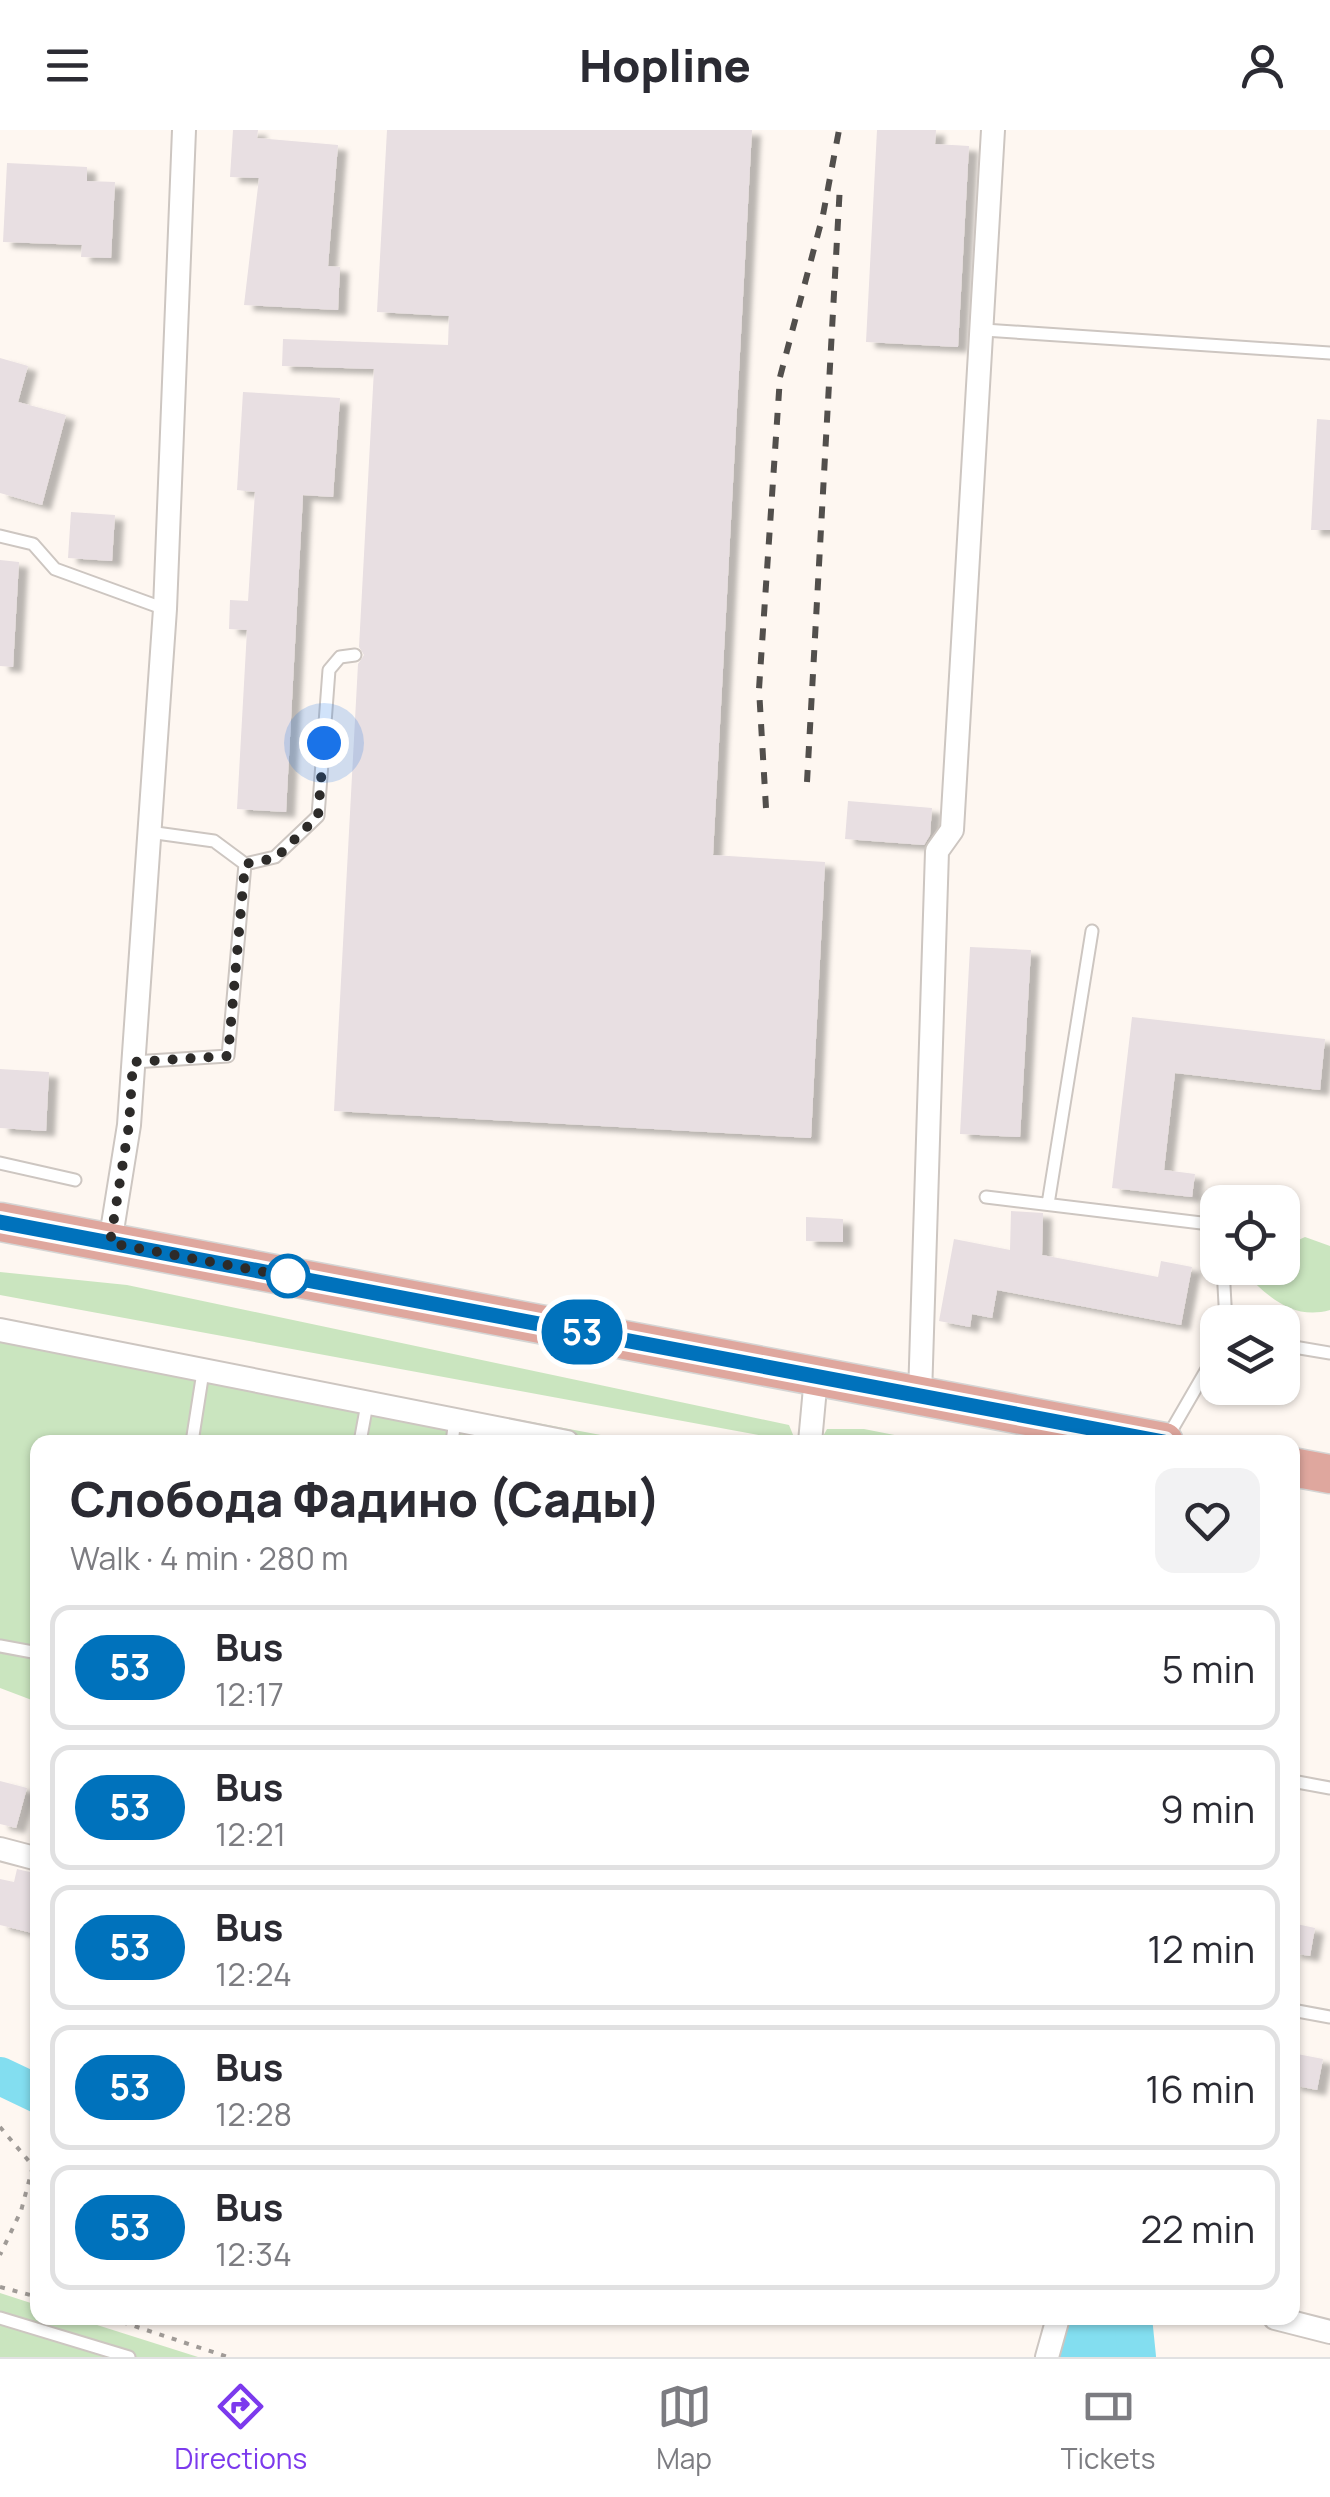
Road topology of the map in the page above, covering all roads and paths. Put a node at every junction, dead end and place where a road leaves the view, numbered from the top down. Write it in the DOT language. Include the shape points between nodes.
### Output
graph roads {
  1 [pos="184,130"];
  2 [pos="993,130"];
  3 [pos="984,330"];
  4 [pos="1330,353"];
  5 [pos="0,536"];
  6 [pos="164,609"];
  7 [pos="354,655"];
  8 [pos="149,832"];
  9 [pos="245,864"];
  10 [pos="1092,930"];
  11 [pos="133,1062"];
  12 [pos="0,1163"];
  13 [pos="75,1180"];
  14 [pos="986,1198"];
  15 [pos="1048,1204"];
  16 [pos="0,1222"];
  17 [pos="1200,1223"];
  18 [pos="110,1243"];
  19 [pos="0,1330"];
  20 [pos="1300,1348"];
  21 [pos="1330,1353"];
  22 [pos="203,1372"];
  23 [pos="816,1376"];
  24 [pos="1200,1381"];
  25 [pos="920,1396"];
  26 [pos="367,1404"];
  27 [pos="454,1431"];
  28 [pos="193,1435"];
  29 [pos="361,1435"];
  30 [pos="495,1435"];
  31 [pos="811,1435"];
  32 [pos="1127,1435"];
  33 [pos="1168,1435"];
  34 [pos="1300,1468"];
  35 [pos="1330,1474"];
  36 [pos="0,1646"];
  37 [pos="30,1652"];
  38 [pos="1300,1782"];
  39 [pos="1330,1788"];
  40 [pos="0,1849"];
  41 [pos="30,1857"];
  42 [pos="1300,2011"];
  43 [pos="1330,2017"];
  44 [pos="0,2127"];
  45 [pos="30,2162"];
  46 [pos="30,2177"];
  47 [pos="0,2255"];
  48 [pos="0,2287"];
  49 [pos="30,2296"];
  50 [pos="0,2318"];
  51 [pos="1300,2324"];
  52 [pos="131,2325"];
  53 [pos="1056,2325"];
  54 [pos="1330,2332"];
  55 [pos="129,2357"];
  56 [pos="228,2357"];
  57 [pos="1047,2357"];
  1 -- 6 [label="street"];
  2 -- 3 [label="street"];
  3 -- 4 [label="lane"];
  3 -- 25 [label="street" via="952,830 937,851"];
  5 -- 6 [label="lane" via="33,544 55,569"];
  6 -- 8 [label="street"];
  7 -- 9 [label="lane" via="340,657 329,670 318,816 276,858"];
  8 -- 9 [label="lane" via="214,841"];
  8 -- 11 [label="street"];
  9 -- 11 [label="lane" via="228,1056"];
  10 -- 15 [label="lane"];
  11 -- 18 [label="street"];
  12 -- 13 [label="lane"];
  14 -- 15 [label="lane"];
  15 -- 17 [label="lane"];
  16 -- 18 [label="main road"];
  18 -- 23 [label="main road"];
  19 -- 22 [label="street"];
  20 -- 21 [label="lane"];
  22 -- 26 [label="street"];
  22 -- 28 [label="lane"];
  23 -- 25 [label="main road"];
  23 -- 31 [label="street"];
  24 -- 33 [label="lane"];
  25 -- 32 [label="main road"];
  26 -- 27 [label="street"];
  26 -- 29 [label="lane"];
  27 -- 30 [label="street"];
  34 -- 35 [label="main road"];
  36 -- 37 [label="lane"];
  38 -- 39 [label="lane"];
  40 -- 41 [label="street"];
  42 -- 43 [label="lane"];
  44 -- 45 [label="path"];
  46 -- 47 [label="path"];
  48 -- 49 [label="path"];
  50 -- 55 [label="lane"];
  51 -- 54 [label="street"];
  52 -- 56 [label="path"];
  53 -- 57 [label="street"];
}
